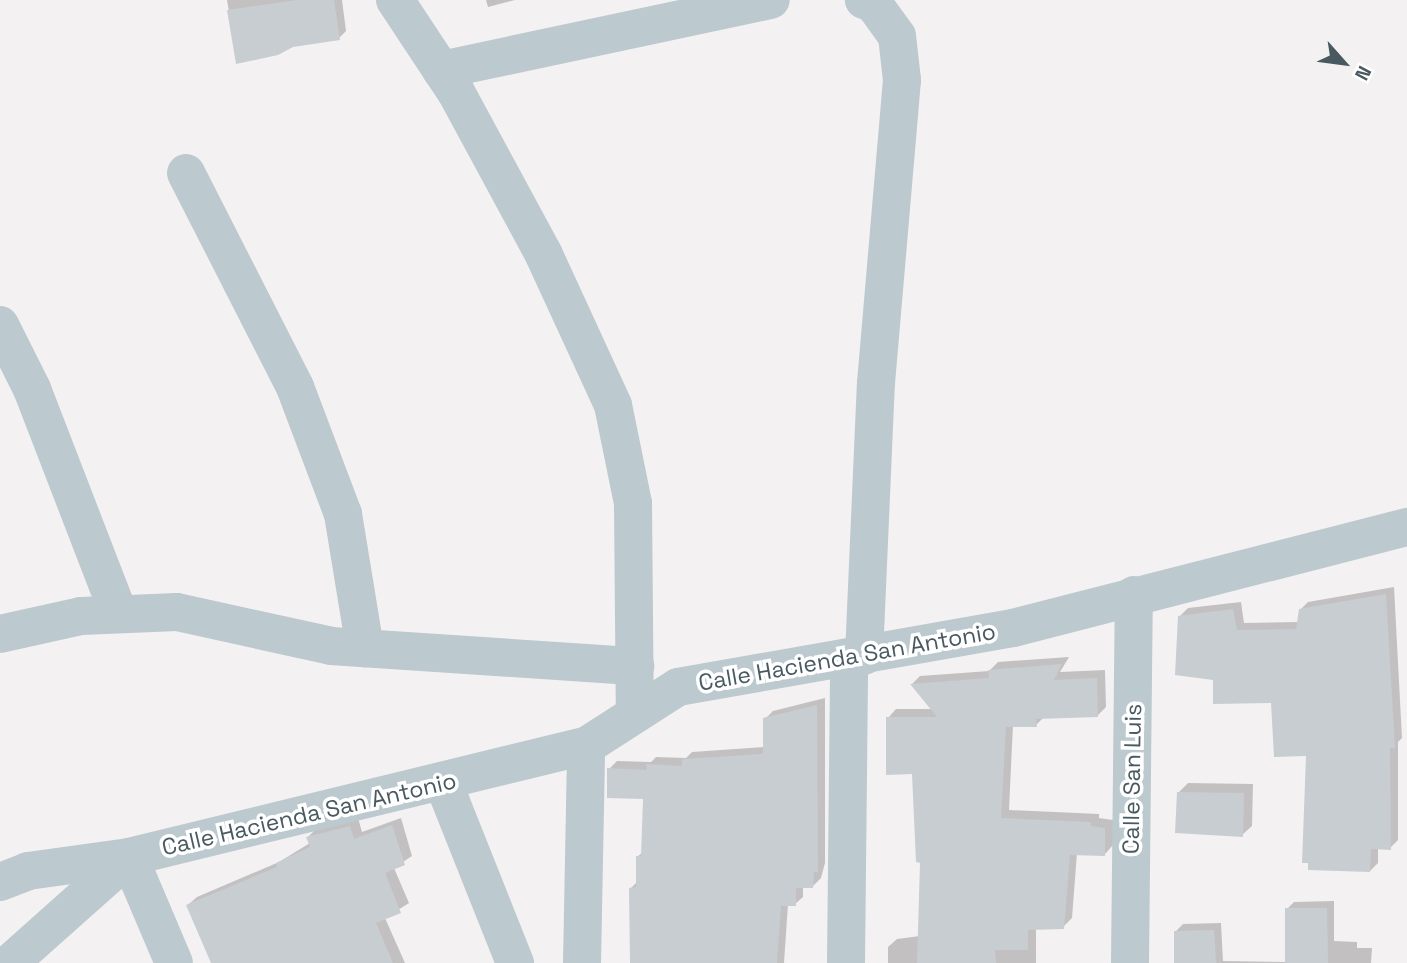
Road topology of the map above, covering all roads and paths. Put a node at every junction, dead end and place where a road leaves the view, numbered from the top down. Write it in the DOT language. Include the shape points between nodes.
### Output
graph roads {
  1 [pos="395,0"];
  2 [pos="771,0"];
  3 [pos="864,0"];
  4 [pos="441,70"];
  5 [pos="186,173"];
  6 [pos="0,325"];
  7 [pos="1407,527"];
  8 [pos="1134,595"];
  9 [pos="119,614"];
  10 [pos="0,634"];
  11 [pos="365,648"];
  12 [pos="856,657"];
  13 [pos="635,666"];
  14 [pos="635,714"];
  15 [pos="586,746"];
  16 [pos="443,782"];
  17 [pos="128,857"];
  18 [pos="0,882"];
  19 [pos="10,963"];
  20 [pos="174,963"];
  21 [pos="515,963"];
  22 [pos="582,963"];
  23 [pos="846,963"];
  24 [pos="1130,963"];
  1 -- 4 [label="street"];
  2 -- 4 [label="street"];
  3 -- 12 [label="street" via="874,4 897,36 902,80"];
  4 -- 13 [label="street" via="544,255 613,405 633,503"];
  5 -- 11 [label="street" via="305,413 343,514"];
  6 -- 9 [label="street" via="32,389"];
  7 -- 8 [label="street, Calle Hacienda San Antonio"];
  8 -- 12 [label="street, Calle Hacienda San Antonio" via="1013,628"];
  8 -- 24 [label="street, Calle San Luis"];
  9 -- 10 [label="street" via="81,616"];
  9 -- 11 [label="street" via="177,612 331,646"];
  11 -- 13 [label="street"];
  12 -- 14 [label="street, Calle Hacienda San Antonio" via="678,687"];
  12 -- 23 [label="street"];
  13 -- 14 [label="street"];
  14 -- 15 [label="street, Calle Hacienda San Antonio"];
  15 -- 16 [label="street, Calle Hacienda San Antonio"];
  15 -- 22 [label="street"];
  16 -- 17 [label="street, Calle Hacienda San Antonio"];
  16 -- 21 [label="street"];
  17 -- 18 [label="street" via="28,871"];
  17 -- 19 [label="street, Calle Hacienda San Antonio"];
  17 -- 20 [label="street"];
}
